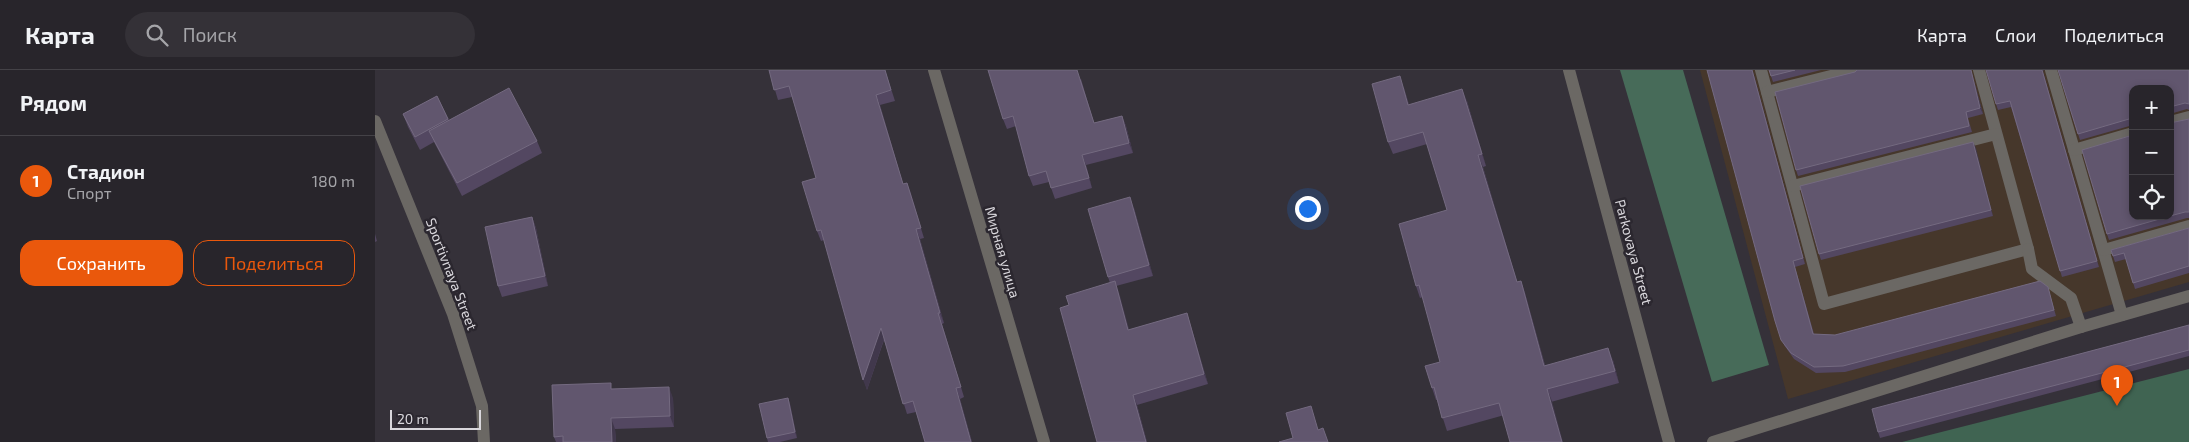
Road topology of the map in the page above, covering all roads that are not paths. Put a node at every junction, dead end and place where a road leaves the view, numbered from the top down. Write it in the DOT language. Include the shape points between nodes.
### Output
graph roads {
  1 [pos="934,70"];
  2 [pos="1569,70"];
  3 [pos="1761,70"];
  4 [pos="1855,70"];
  5 [pos="1979,70"];
  6 [pos="2051,70"];
  7 [pos="1767,92"];
  8 [pos="2189,117"];
  9 [pos="2174,121"];
  10 [pos="375,122"];
  11 [pos="1997,134"];
  12 [pos="2129,134"];
  13 [pos="2075,150"];
  14 [pos="1793,186"];
  15 [pos="2189,226"];
  16 [pos="2028,249"];
  17 [pos="2104,250"];
  18 [pos="2189,296"];
  19 [pos="2122,314"];
  20 [pos="2081,327"];
  21 [pos="485,442"];
  22 [pos="1044,442"];
  23 [pos="1669,442"];
  24 [pos="1713,442"];
  1 -- 22 [label="street, Мирная улица"];
  2 -- 23 [label="street, Parkovaya Street"];
  3 -- 7 [label="street"];
  4 -- 7 [label="street"];
  5 -- 11 [label="street"];
  6 -- 13 [label="street"];
  7 -- 14 [label="street"];
  8 -- 9 [label="street"];
  10 -- 21 [label="street, Sportivnaya Street" via="453,314 481,406"];
  11 -- 14 [label="street"];
  11 -- 16 [label="street"];
  12 -- 13 [label="street"];
  13 -- 17 [label="street"];
  14 -- 16 [label="street" via="1824,304"];
  15 -- 17 [label="street"];
  16 -- 20 [label="street" via="2032,269 2071,298"];
  17 -- 19 [label="street"];
  18 -- 19 [label="street"];
  19 -- 20 [label="street"];
  20 -- 24 [label="street"];
}
